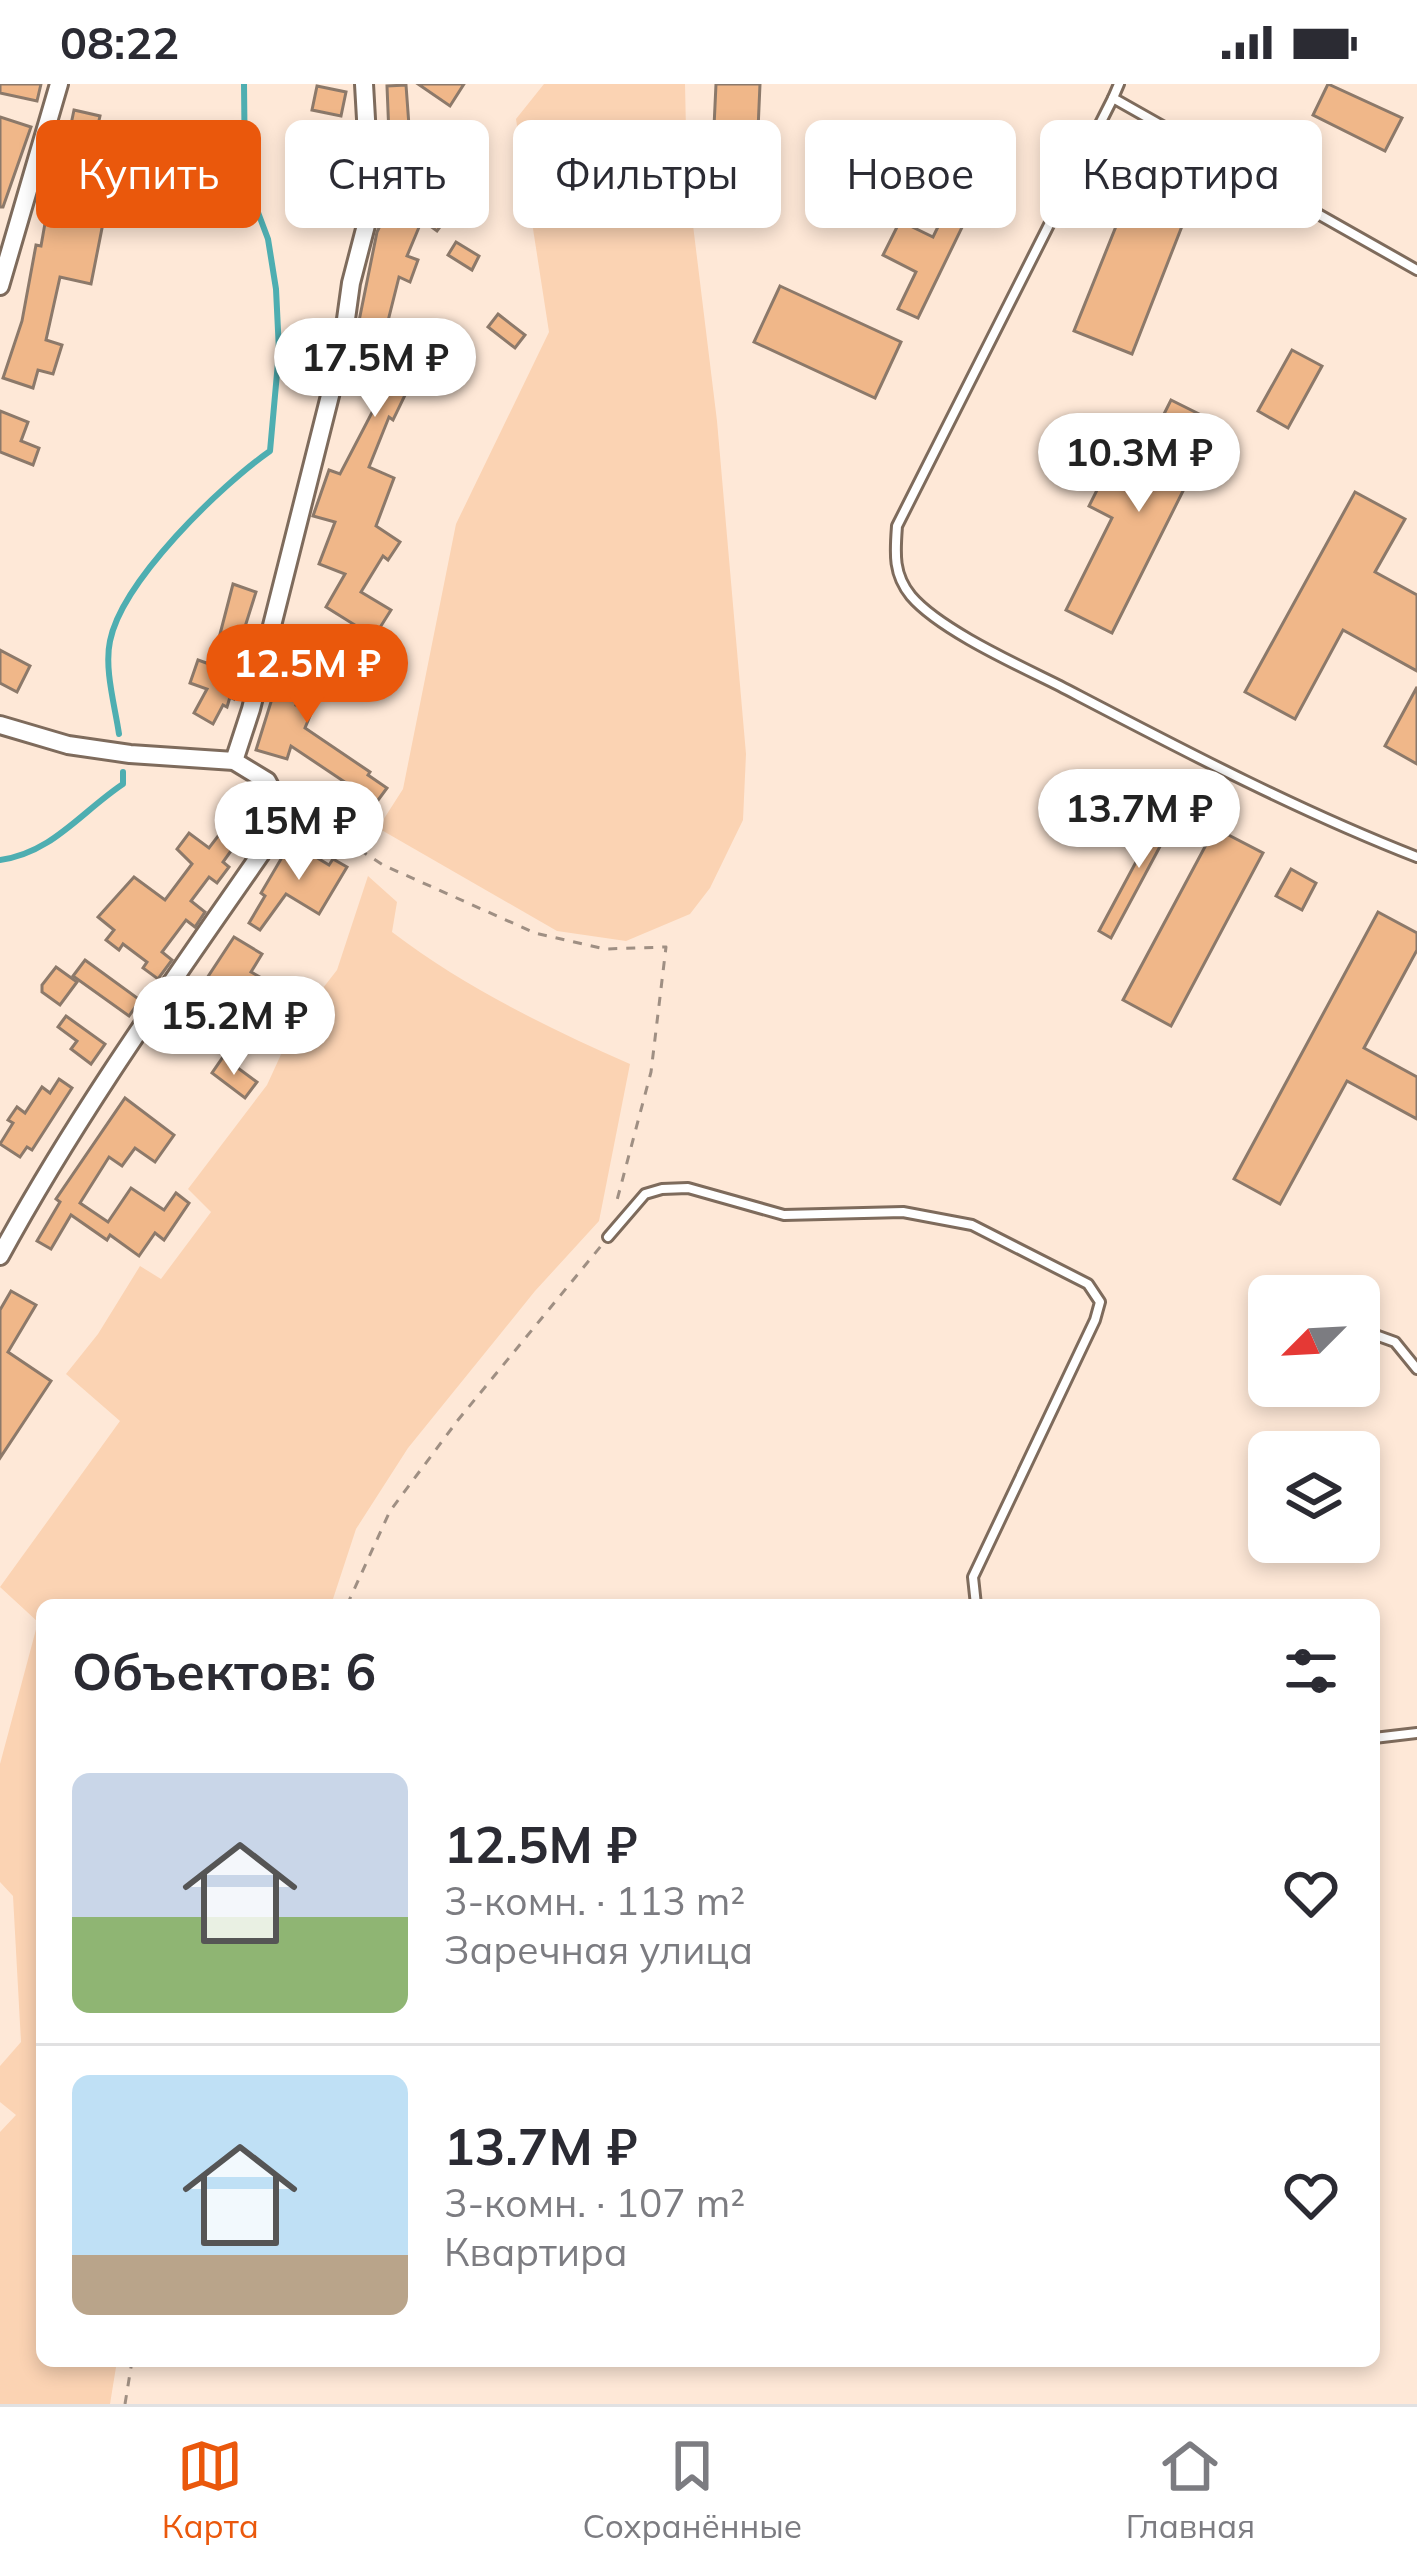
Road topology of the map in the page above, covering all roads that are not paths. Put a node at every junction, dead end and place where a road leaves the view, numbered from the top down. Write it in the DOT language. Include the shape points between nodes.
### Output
graph roads {
  1 [pos="59,84"];
  2 [pos="364,84"];
  3 [pos="1119,84"];
  4 [pos="1113,98"];
  5 [pos="1417,271"];
  6 [pos="0,286"];
  7 [pos="0,725"];
  8 [pos="234,761"];
  9 [pos="1417,857"];
  10 [pos="608,1238"];
  11 [pos="0,1256"];
  12 [pos="1380,1337"];
  13 [pos="1417,1369"];
  14 [pos="975,1599"];
  15 [pos="1417,1733"];
  16 [pos="1380,1737"];
  1 -- 6 [label="street"];
  2 -- 8 [label="street" via="371,206"];
  3 -- 4 [label="lane"];
  4 -- 5 [label="lane"];
  4 -- 9 [label="lane" via="898,526 900,581 934,616 1010,661 1258,789"];
  7 -- 8 [label="street" via="68,745"];
  8 -- 11 [label="street" via="267,781 280,826 100,1086"];
  10 -- 14 [label="lane" via="645,1194 688,1188 784,1215 903,1213 972,1225 1088,1284 1100,1302 1095,1320 973,1577"];
  12 -- 13 [label="lane"];
  15 -- 16 [label="lane"];
}
